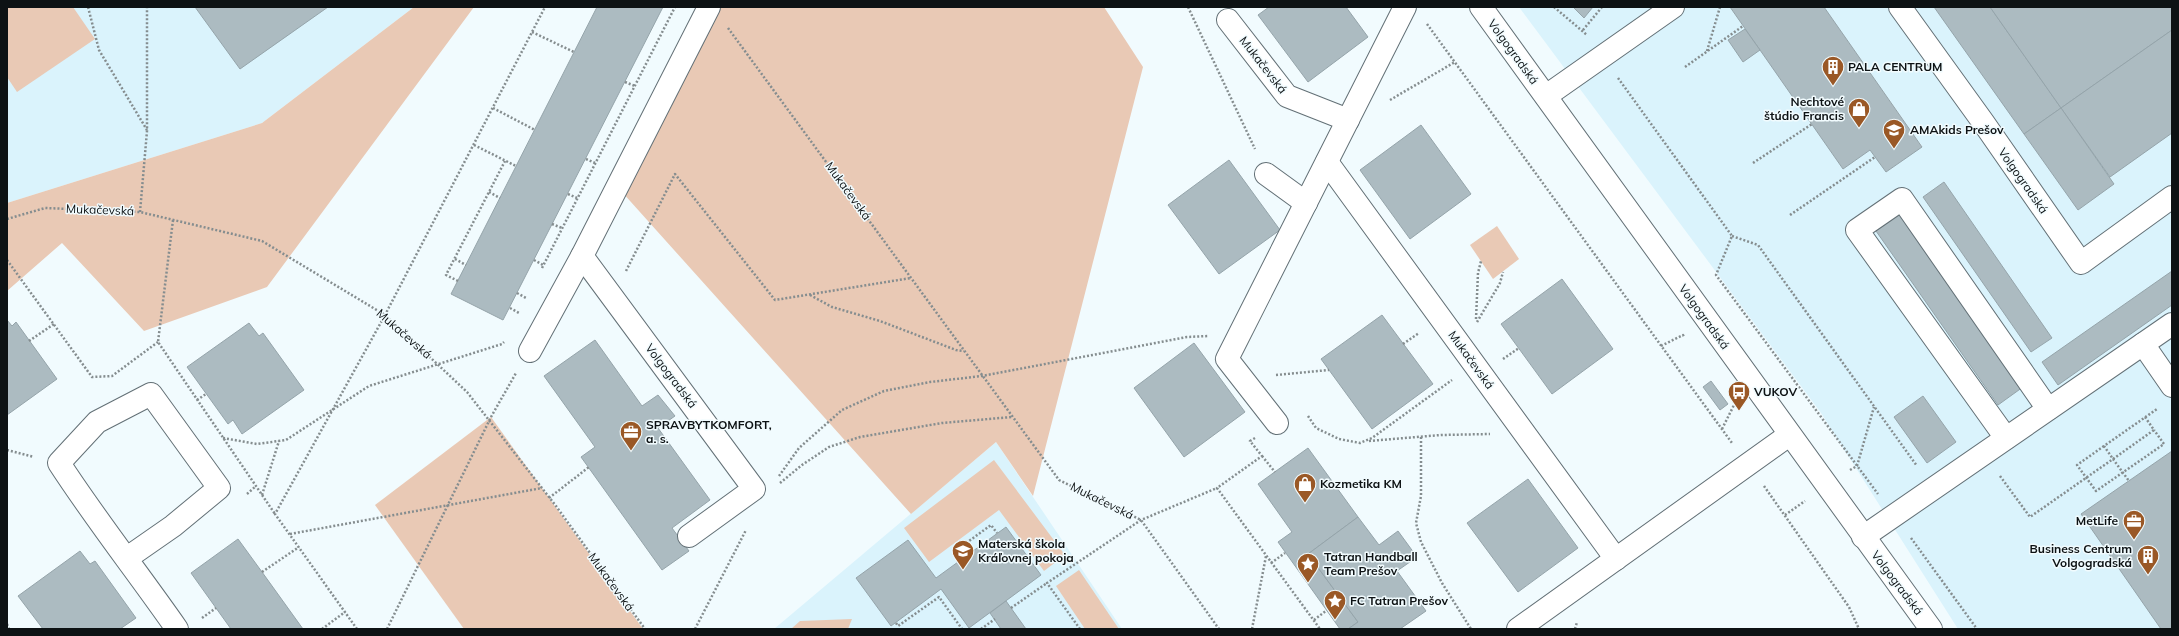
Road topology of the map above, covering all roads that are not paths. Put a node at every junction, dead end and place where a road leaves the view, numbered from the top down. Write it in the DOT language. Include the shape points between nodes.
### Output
graph roads {
  1 [pos="709,7"];
  2 [pos="1405,7"];
  3 [pos="1481,7"];
  4 [pos="1673,7"];
  5 [pos="1900,7"];
  6 [pos="1228,20"];
  7 [pos="1546,96"];
  8 [pos="1348,120"];
  9 [pos="1327,162"];
  10 [pos="1266,174"];
  11 [pos="2172,197"];
  12 [pos="1306,203"];
  13 [pos="582,256"];
  14 [pos="2172,324"];
  15 [pos="2143,344"];
  16 [pos="530,351"];
  17 [pos="2172,386"];
  18 [pos="2048,409"];
  19 [pos="1276,423"];
  20 [pos="1789,435"];
  21 [pos="2006,438"];
  22 [pos="689,536"];
  23 [pos="1863,537"];
  24 [pos="127,558"];
  25 [pos="1616,559"];
  26 [pos="1915,606"];
  27 [pos="177,629"];
  28 [pos="1518,629"];
  29 [pos="1916,629"];
  30 [pos="1931,629"];
  1 -- 13 [label="street"];
  2 -- 8 [label="street"];
  3 -- 7 [label="street, Volgogradská"];
  4 -- 7 [label="street, Volgogradská"];
  5 -- 11 [label="street, Volgogradská" via="2080,263"];
  6 -- 8 [label="street, Mukačevská" via="1287,96"];
  7 -- 20 [label="street, Volgogradská"];
  8 -- 9 [label="street"];
  9 -- 12 [label="street"];
  9 -- 25 [label="street, Mukačevská"];
  10 -- 12 [label="street"];
  12 -- 19 [label="street" via="1227,359"];
  13 -- 16 [label="street"];
  13 -- 22 [label="street, Volgogradská" via="754,489"];
  14 -- 15 [label="street"];
  15 -- 17 [label="street"];
  15 -- 18 [label="street"];
  18 -- 21 [label="street"];
  18 -- 21 [label="street" via="1902,199 1857,230"];
  20 -- 23 [label="street, Volgogradská"];
  20 -- 25 [label="street"];
  21 -- 23 [label="street"];
  23 -- 26 [label="street, Volgogradská"];
  24 -- 24 [label="street" via="173,526 219,488 151,394 97,422 59,463 93,516"];
  24 -- 27 [label="street"];
  25 -- 28 [label="street"];
  26 -- 29 [label="street"];
  26 -- 30 [label="street, Volgogradská"];
}
